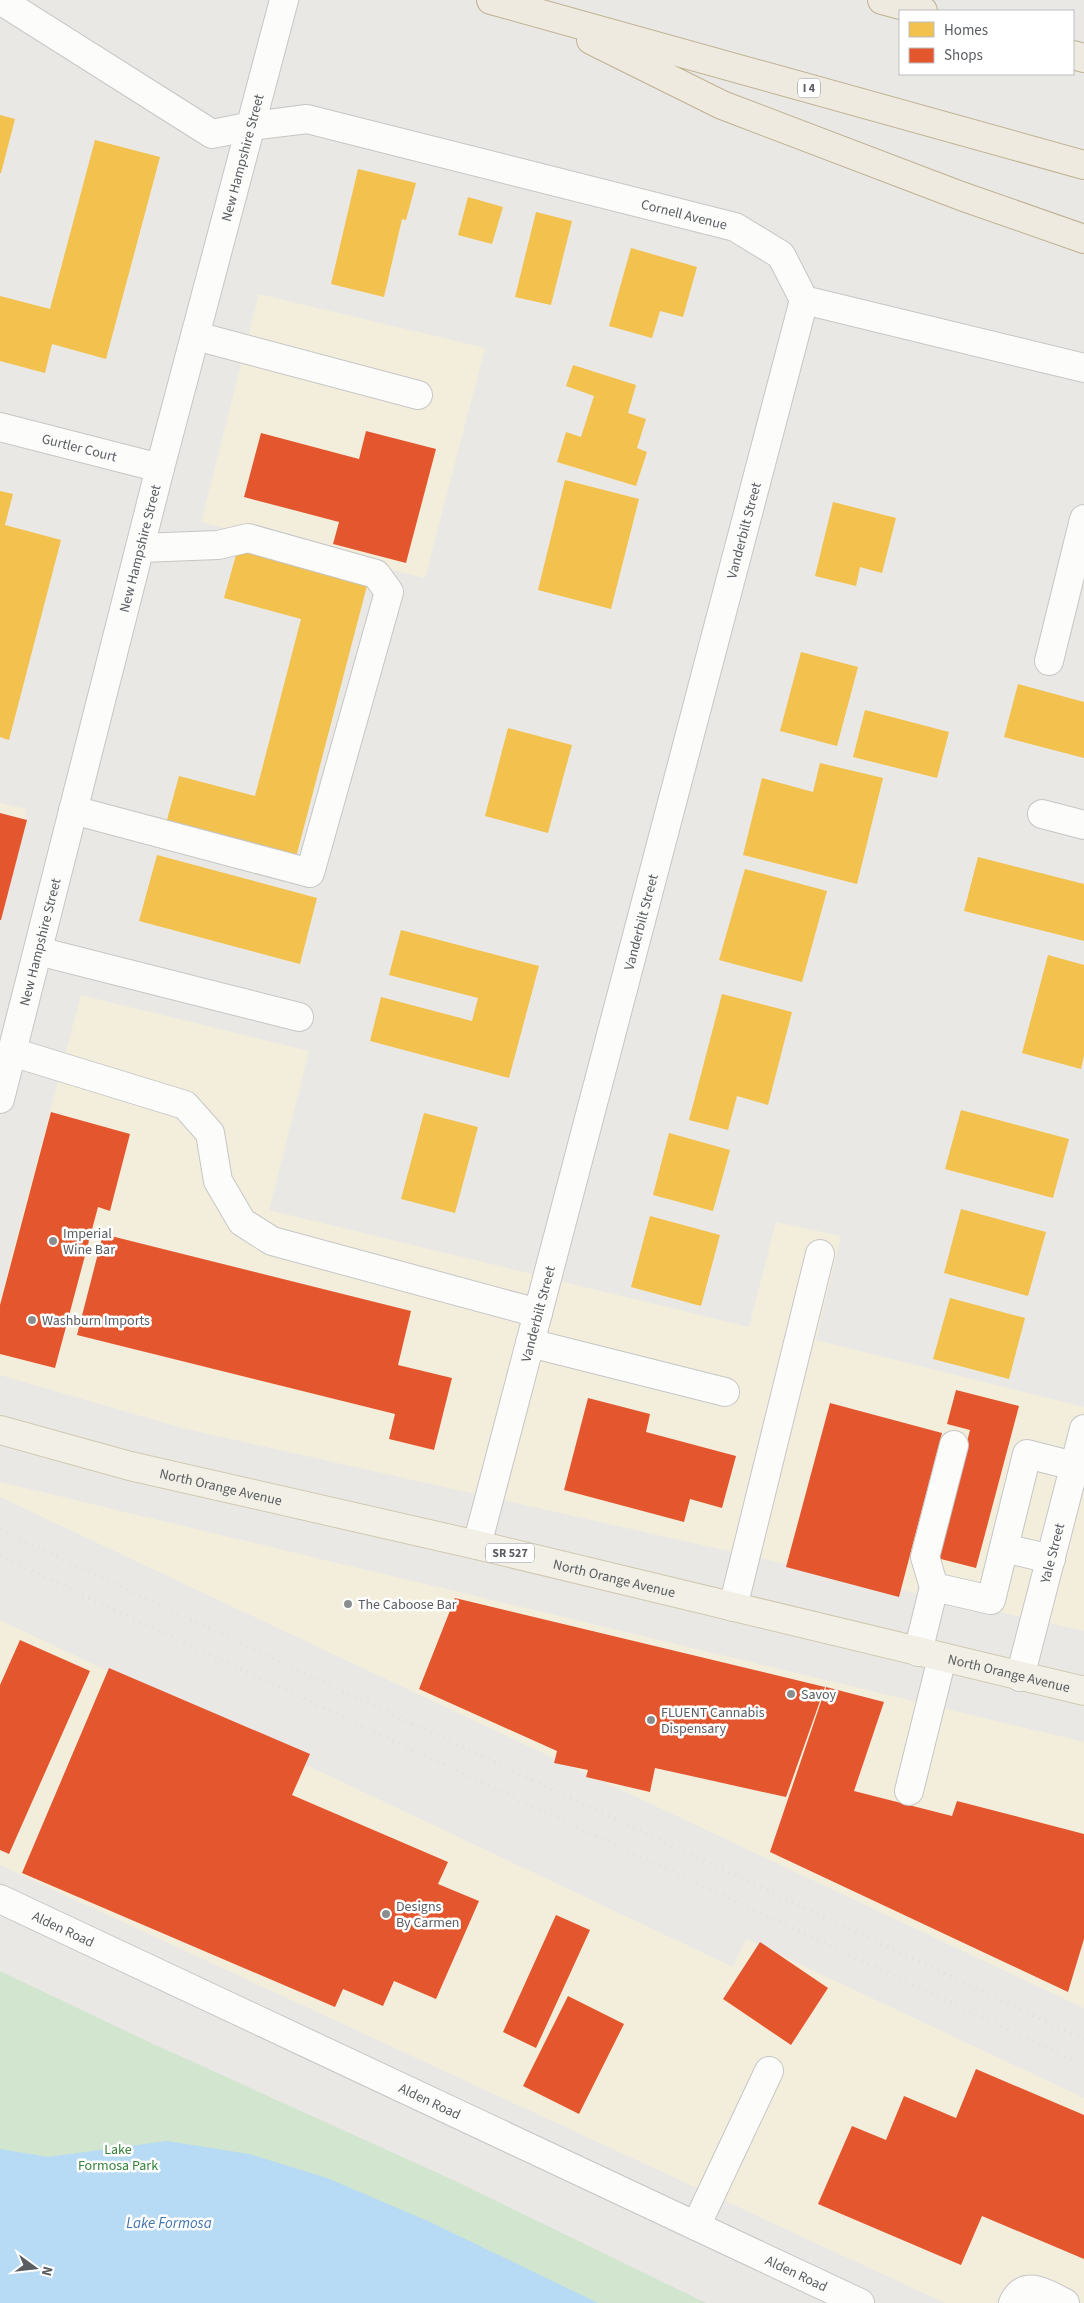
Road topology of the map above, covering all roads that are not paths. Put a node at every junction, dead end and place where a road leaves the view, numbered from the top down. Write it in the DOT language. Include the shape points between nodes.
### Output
graph roads {
  1 [pos="0,0"];
  2 [pos="284,0"];
  3 [pos="491,0"];
  4 [pos="882,0"];
  5 [pos="919,10"];
  6 [pos="534,11"];
  7 [pos="252,126"];
  8 [pos="1084,165"];
  9 [pos="1084,239"];
  10 [pos="804,300"];
  11 [pos="196,336"];
  12 [pos="1084,368"];
  13 [pos="418,395"];
  14 [pos="0,428"];
  15 [pos="160,468"];
  16 [pos="1084,519"];
  17 [pos="140,548"];
  18 [pos="1049,661"];
  19 [pos="73,810"];
  20 [pos="1042,814"];
  21 [pos="1084,825"];
  22 [pos="38,951"];
  23 [pos="299,1016"];
  24 [pos="12,1052"];
  25 [pos="1,1092"];
  26 [pos="820,1254"];
  27 [pos="538,1313"];
  28 [pos="530,1343"];
  29 [pos="725,1392"];
  30 [pos="1084,1429"];
  31 [pos="0,1430"];
  32 [pos="954,1445"];
  33 [pos="1074,1466"];
  34 [pos="477,1545"];
  35 [pos="1004,1548"];
  36 [pos="1051,1559"];
  37 [pos="934,1587"];
  38 [pos="733,1607"];
  39 [pos="930,1655"];
  40 [pos="1020,1677"];
  41 [pos="1084,1691"];
  42 [pos="909,1791"];
  43 [pos="0,1899"];
  44 [pos="769,2071"];
  45 [pos="696,2226"];
  46 [pos="860,2303"];
  47 [pos="1013,2303"];
  48 [pos="1065,2303"];
  1 -- 7 [label="street, Cornell Avenue" via="212,134"];
  2 -- 7 [label="street, New Hampshire Street"];
  3 -- 6 [label="highway, I 4"];
  4 -- 5 [label="highway"];
  6 -- 8 [label="highway, I 4"];
  6 -- 9 [label="highway" via="722,105"];
  7 -- 10 [label="street, Cornell Avenue" via="307,119 736,226 782,255"];
  7 -- 11 [label="street, New Hampshire Street"];
  10 -- 12 [label="street"];
  10 -- 27 [label="street, Vanderbilt Street"];
  11 -- 13 [label="street"];
  11 -- 15 [label="street, New Hampshire Street"];
  14 -- 15 [label="street, Gurtler Court"];
  15 -- 17 [label="street, New Hampshire Street"];
  16 -- 18 [label="street"];
  17 -- 19 [label="street, New Hampshire Street"];
  17 -- 19 [label="street" via="218,545 248,538 376,574 389,592 310,873"];
  19 -- 22 [label="street, New Hampshire Street"];
  20 -- 21 [label="street"];
  22 -- 23 [label="street"];
  22 -- 24 [label="street, New Hampshire Street"];
  24 -- 25 [label="street, New Hampshire Street"];
  24 -- 27 [label="street" via="185,1105 210,1133 218,1181 242,1222 272,1241"];
  26 -- 38 [label="street"];
  27 -- 28 [label="street, Vanderbilt Street"];
  28 -- 29 [label="street"];
  28 -- 34 [label="street, Vanderbilt Street"];
  30 -- 33 [label="street, Yale Street"];
  31 -- 34 [label="main road, North Orange Avenue / SR 527" via="130,1466"];
  32 -- 37 [label="street" via="925,1557"];
  33 -- 35 [label="street" via="1026,1454"];
  33 -- 36 [label="street, Yale Street"];
  34 -- 38 [label="main road, North Orange Avenue / SR 527"];
  35 -- 36 [label="street"];
  35 -- 37 [label="street" via="991,1600"];
  36 -- 40 [label="street, Yale Street"];
  37 -- 39 [label="street"];
  38 -- 39 [label="main road, North Orange Avenue / SR 527"];
  39 -- 40 [label="main road, North Orange Avenue / SR 527"];
  39 -- 42 [label="street"];
  40 -- 41 [label="main road, North Orange Avenue / SR 527"];
  43 -- 45 [label="street, Alden Road"];
  44 -- 45 [label="street"];
  45 -- 46 [label="street, Alden Road"];
  47 -- 48 [label="street" via="1024,2290 1034,2288"];
}
